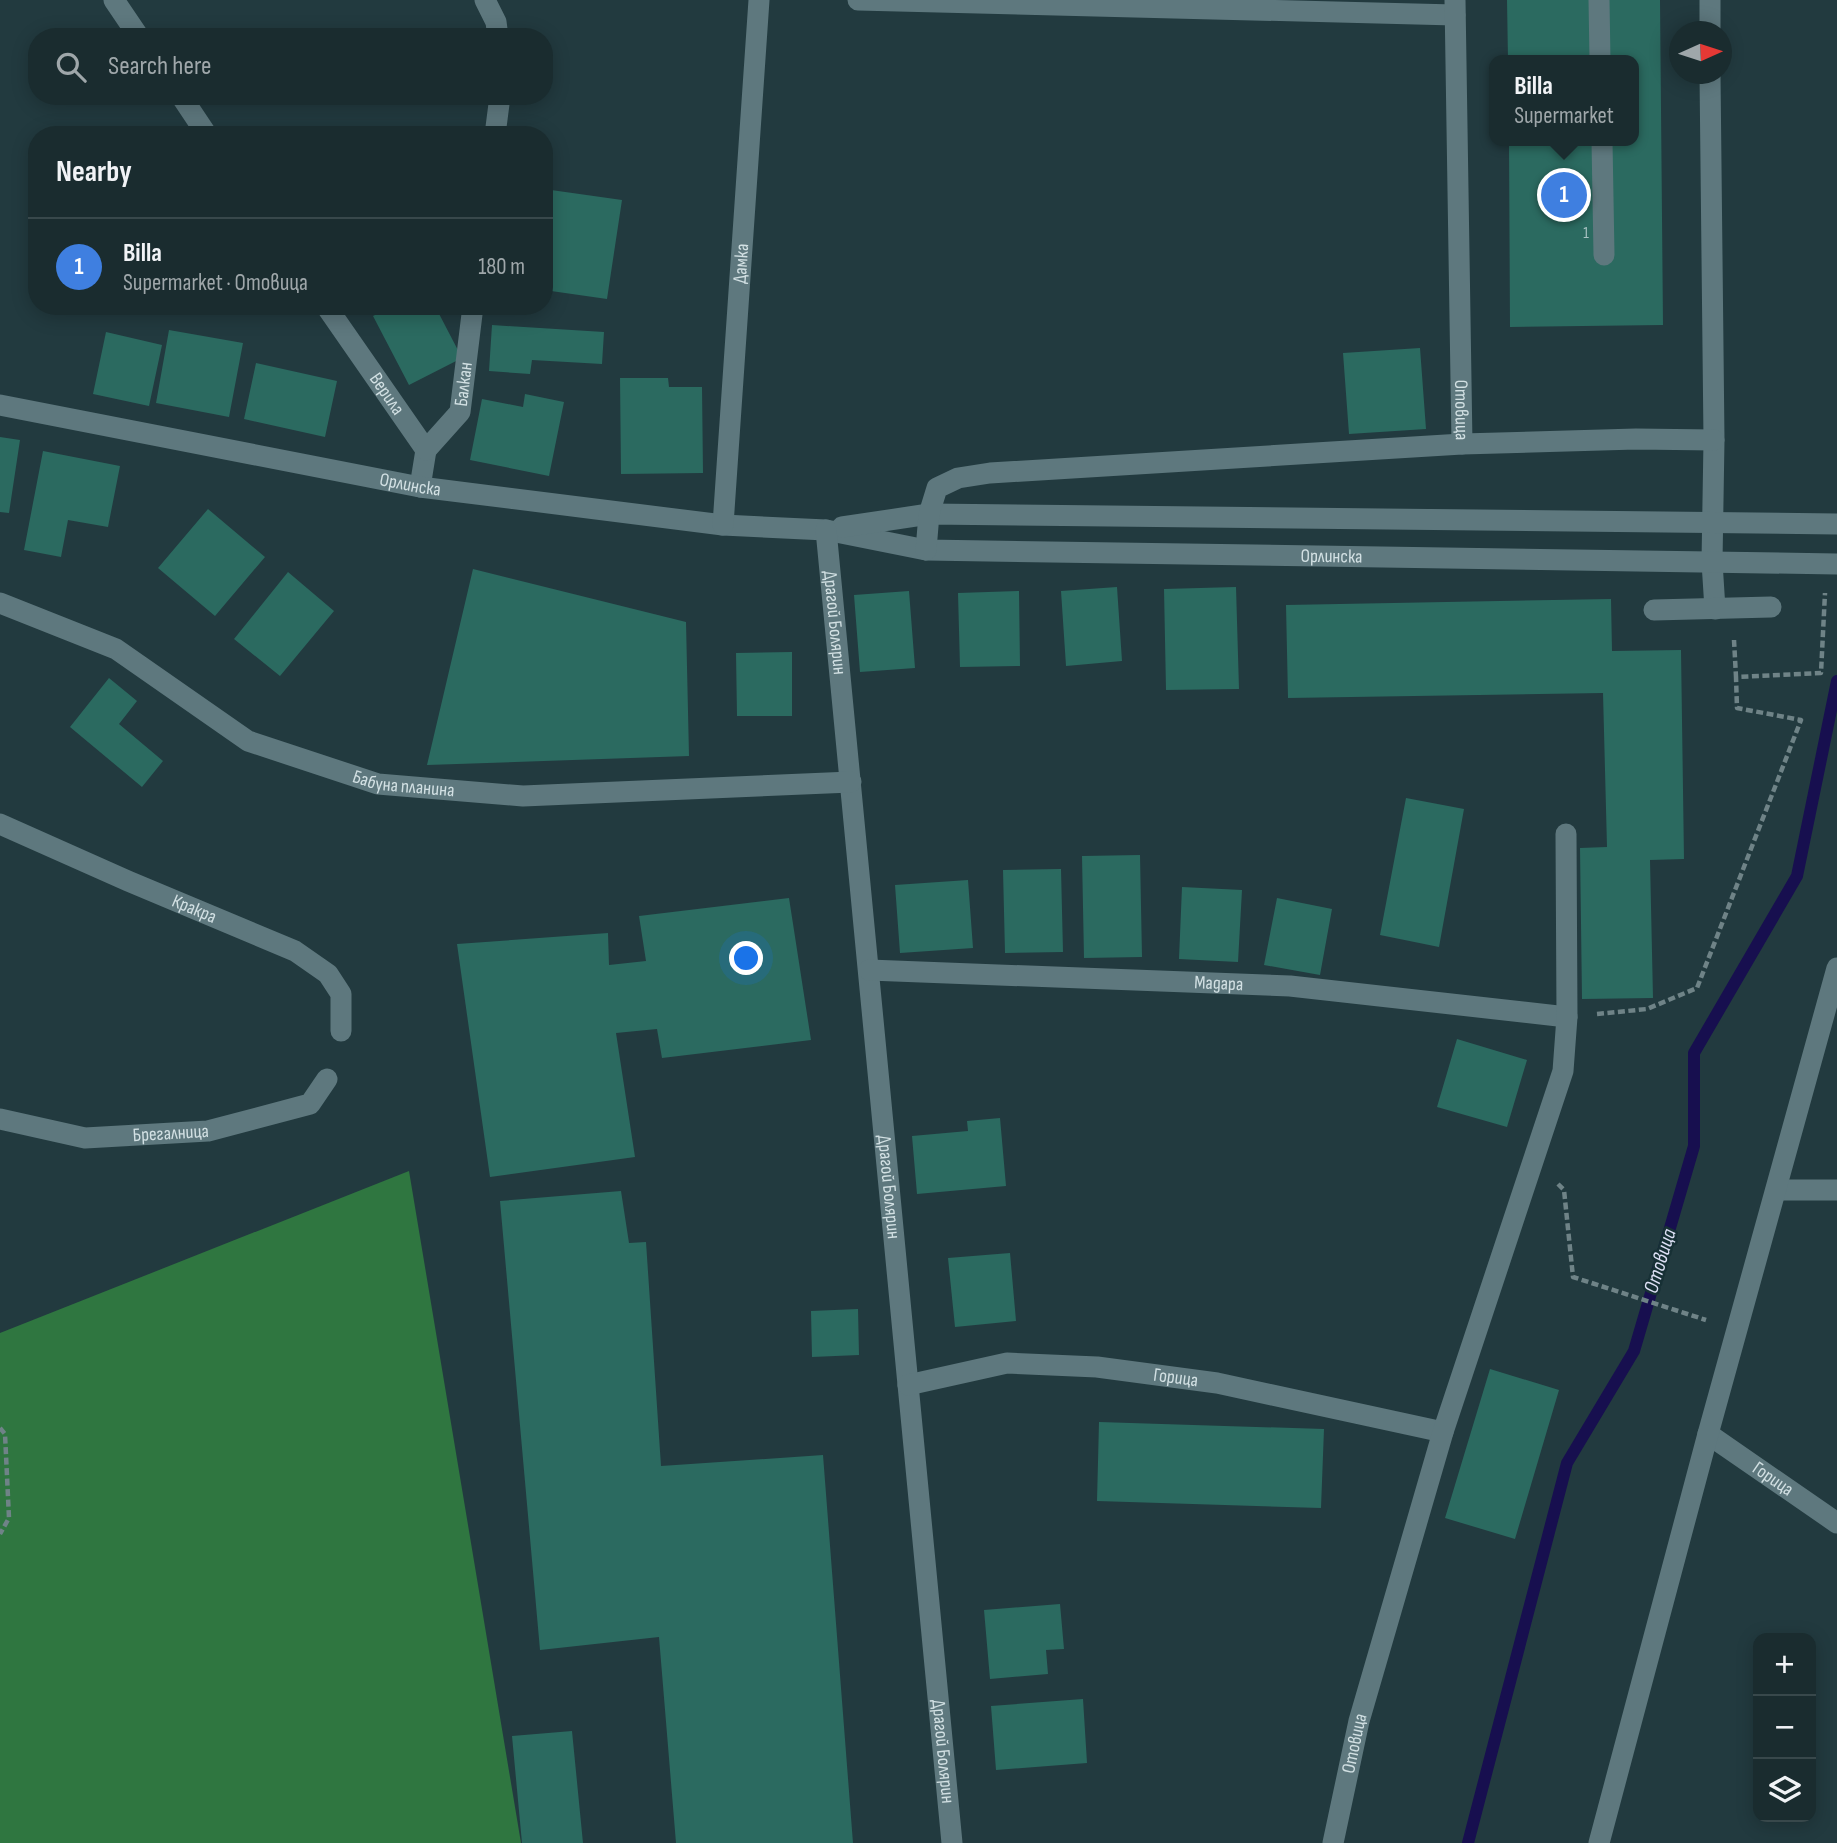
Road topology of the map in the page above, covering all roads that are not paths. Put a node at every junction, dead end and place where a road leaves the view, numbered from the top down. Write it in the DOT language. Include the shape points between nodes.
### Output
graph roads {
  1 [pos="114,0"];
  2 [pos="485,0"];
  3 [pos="759,0"];
  4 [pos="858,0"];
  5 [pos="1599,0"];
  6 [pos="1710,0"];
  7 [pos="1455,8"];
  8 [pos="1710,21"];
  9 [pos="133,28"];
  10 [pos="497,28"];
  11 [pos="1600,55"];
  12 [pos="1710,84"];
  13 [pos="187,105"];
  14 [pos="499,105"];
  15 [pos="201,126"];
  16 [pos="496,126"];
  17 [pos="1602,146"];
  18 [pos="1604,255"];
  19 [pos="333,315"];
  20 [pos="472,315"];
  21 [pos="0,405"];
  22 [pos="1714,440"];
  23 [pos="1462,444"];
  24 [pos="426,450"];
  25 [pos="420,487"];
  26 [pos="929,513"];
  27 [pos="1713,522"];
  28 [pos="1837,524"];
  29 [pos="723,525"];
  30 [pos="826,530"];
  31 [pos="926,550"];
  32 [pos="1712,562"];
  33 [pos="1832,564"];
  34 [pos="0,603"];
  35 [pos="1771,607"];
  36 [pos="1715,608"];
  37 [pos="1654,610"];
  38 [pos="850,782"];
  39 [pos="0,824"];
  40 [pos="1566,834"];
  41 [pos="1837,968"];
  42 [pos="869,970"];
  43 [pos="1567,1017"];
  44 [pos="341,1031"];
  45 [pos="327,1079"];
  46 [pos="0,1119"];
  47 [pos="1776,1190"];
  48 [pos="1837,1190"];
  49 [pos="908,1385"];
  50 [pos="1443,1432"];
  51 [pos="1708,1434"];
  52 [pos="1837,1523"];
  53 [pos="952,1843"];
  54 [pos="1333,1843"];
  55 [pos="1599,1843"];
  1 -- 9 [label="street"];
  2 -- 10 [label="street"];
  3 -- 29 [label="street, Дамка"];
  4 -- 7 [label="street"];
  5 -- 11 [label="street"];
  6 -- 8 [label="street"];
  7 -- 23 [label="street, Отовица"];
  12 -- 22 [label="street"];
  13 -- 15 [label="street"];
  14 -- 16 [label="street"];
  17 -- 18 [label="street"];
  19 -- 24 [label="street, Верила"];
  20 -- 24 [label="street, Балкан" via="460,412"];
  21 -- 25 [label="street, Орлинска"];
  22 -- 23 [label="street, Отовица"];
  22 -- 27 [label="street"];
  23 -- 26 [label="street" via="990,473 958,478 937,488"];
  24 -- 25 [label="street"];
  25 -- 29 [label="street, Орлинска"];
  26 -- 27 [label="street, Орлинска"];
  26 -- 30 [label="street, Орлинска"];
  26 -- 31 [label="street"];
  27 -- 28 [label="street, Орлинска"];
  27 -- 32 [label="street"];
  29 -- 30 [label="street, Орлинска"];
  30 -- 31 [label="street, Орлинска"];
  30 -- 38 [label="street, Драгой Болярин"];
  31 -- 32 [label="street, Орлинска"];
  32 -- 33 [label="street, Орлинска"];
  32 -- 36 [label="street"];
  34 -- 38 [label="street, Бабуна планина" via="116,649 248,741 378,784 523,796"];
  35 -- 36 [label="street"];
  36 -- 37 [label="street"];
  38 -- 42 [label="street, Драгой Болярин"];
  39 -- 44 [label="street, Кракра" via="295,951 328,974 341,994"];
  40 -- 43 [label="street, Отовица"];
  41 -- 47 [label="street"];
  42 -- 43 [label="street, Мадара" via="1290,986"];
  42 -- 49 [label="street, Драгой Болярин"];
  43 -- 50 [label="street, Отовица" via="1563,1071"];
  45 -- 46 [label="street, Брегалница" via="310,1104 208,1130 85,1138"];
  47 -- 48 [label="street"];
  47 -- 51 [label="street"];
  49 -- 50 [label="street, Горица" via="1007,1363 1097,1367 1217,1383"];
  49 -- 53 [label="street, Драгой Болярин"];
  50 -- 54 [label="street, Отовица" via="1359,1721"];
  51 -- 52 [label="street, Горица"];
  51 -- 55 [label="street"];
}
